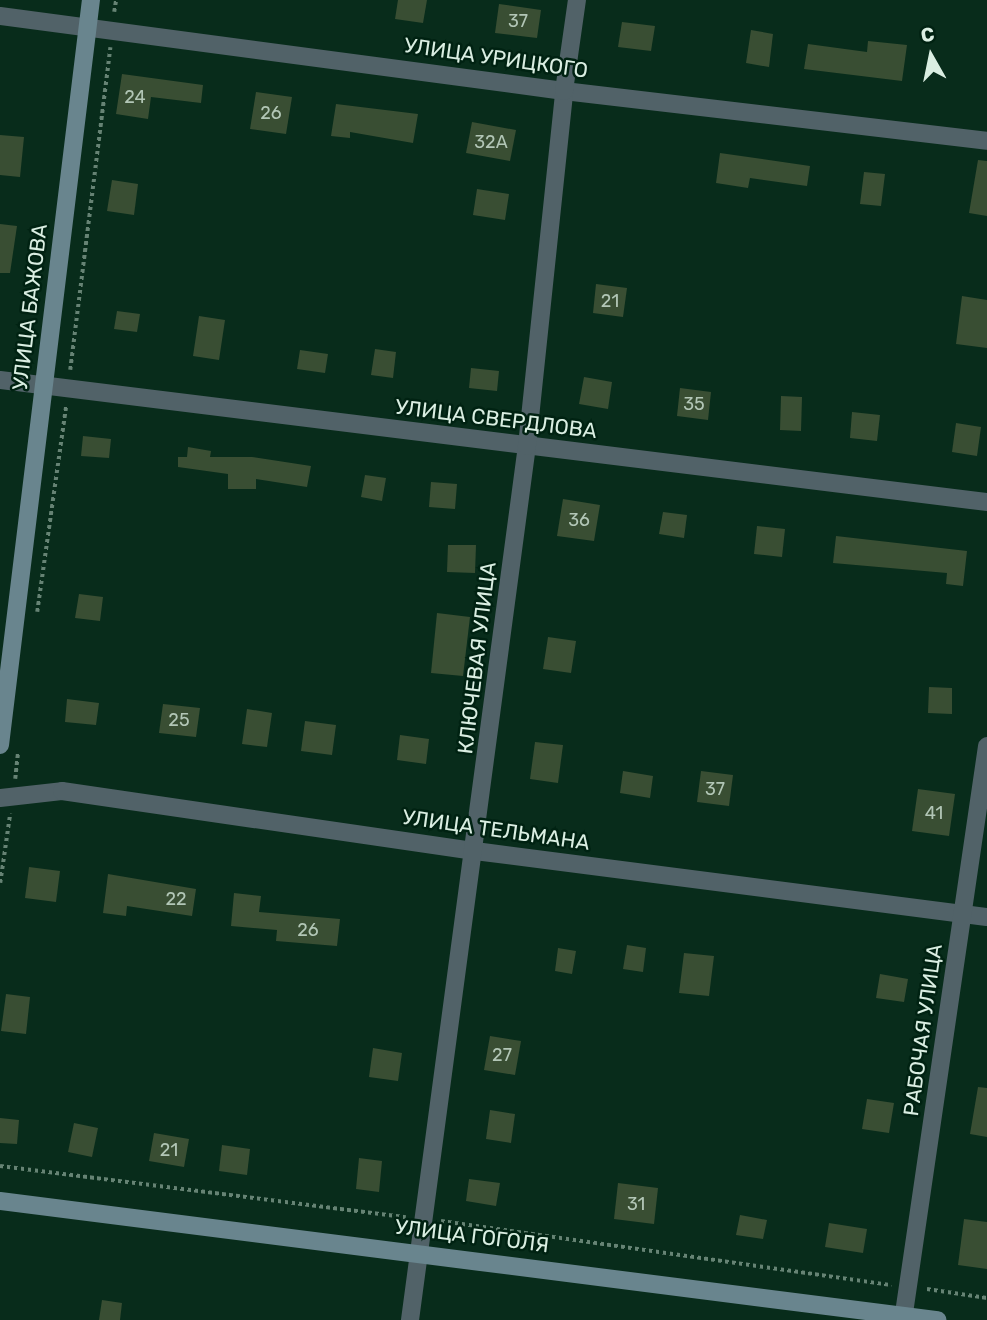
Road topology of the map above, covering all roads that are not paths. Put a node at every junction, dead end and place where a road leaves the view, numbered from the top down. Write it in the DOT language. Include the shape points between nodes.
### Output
graph roads {
  1 [pos="91,0"];
  2 [pos="577,0"];
  3 [pos="0,16"];
  4 [pos="87,27"];
  5 [pos="564,91"];
  6 [pos="987,141"];
  7 [pos="0,380"];
  8 [pos="44,386"];
  9 [pos="527,446"];
  10 [pos="987,502"];
  11 [pos="0,745"];
  12 [pos="987,746"];
  13 [pos="6,797"];
  14 [pos="475,851"];
  15 [pos="963,915"];
  16 [pos="987,917"];
  17 [pos="0,1201"];
  18 [pos="418,1252"];
  19 [pos="903,1318"];
  20 [pos="410,1320"];
  21 [pos="937,1320"];
  1 -- 4 [label="street, УЛИЦА БАЖОВА"];
  2 -- 5 [label="street, КЛЮЧЕВАЯ УЛИЦА"];
  3 -- 4 [label="street, УЛИЦА УРИЦКОГО"];
  4 -- 5 [label="street, УЛИЦА УРИЦКОГО"];
  4 -- 8 [label="street, УЛИЦА БАЖОВА"];
  5 -- 6 [label="street, УЛИЦА УРИЦКОГО"];
  5 -- 9 [label="street, КЛЮЧЕВАЯ УЛИЦА"];
  7 -- 8 [label="street, УЛИЦА СВЕРДЛОВА"];
  8 -- 9 [label="street, УЛИЦА СВЕРДЛОВА"];
  8 -- 11 [label="street, УЛИЦА БАЖОВА"];
  9 -- 10 [label="street, УЛИЦА СВЕРДЛОВА"];
  9 -- 14 [label="street, КЛЮЧЕВАЯ УЛИЦА"];
  12 -- 15 [label="street, РАБОЧАЯ УЛИЦА"];
  13 -- 14 [label="street, УЛИЦА ТЕЛЬМАНА" via="62,791"];
  14 -- 15 [label="street, УЛИЦА ТЕЛЬМАНА"];
  14 -- 18 [label="street, КЛЮЧЕВАЯ УЛИЦА"];
  15 -- 16 [label="street, УЛИЦА ТЕЛЬМАНА"];
  15 -- 19 [label="street, РАБОЧАЯ УЛИЦА"];
  17 -- 18 [label="street, УЛИЦА ГОГОЛЯ"];
  18 -- 19 [label="street, УЛИЦА ГОГОЛЯ"];
  18 -- 20 [label="street, КЛЮЧЕВАЯ УЛИЦА"];
  19 -- 21 [label="street, УЛИЦА ГОГОЛЯ"];
}
